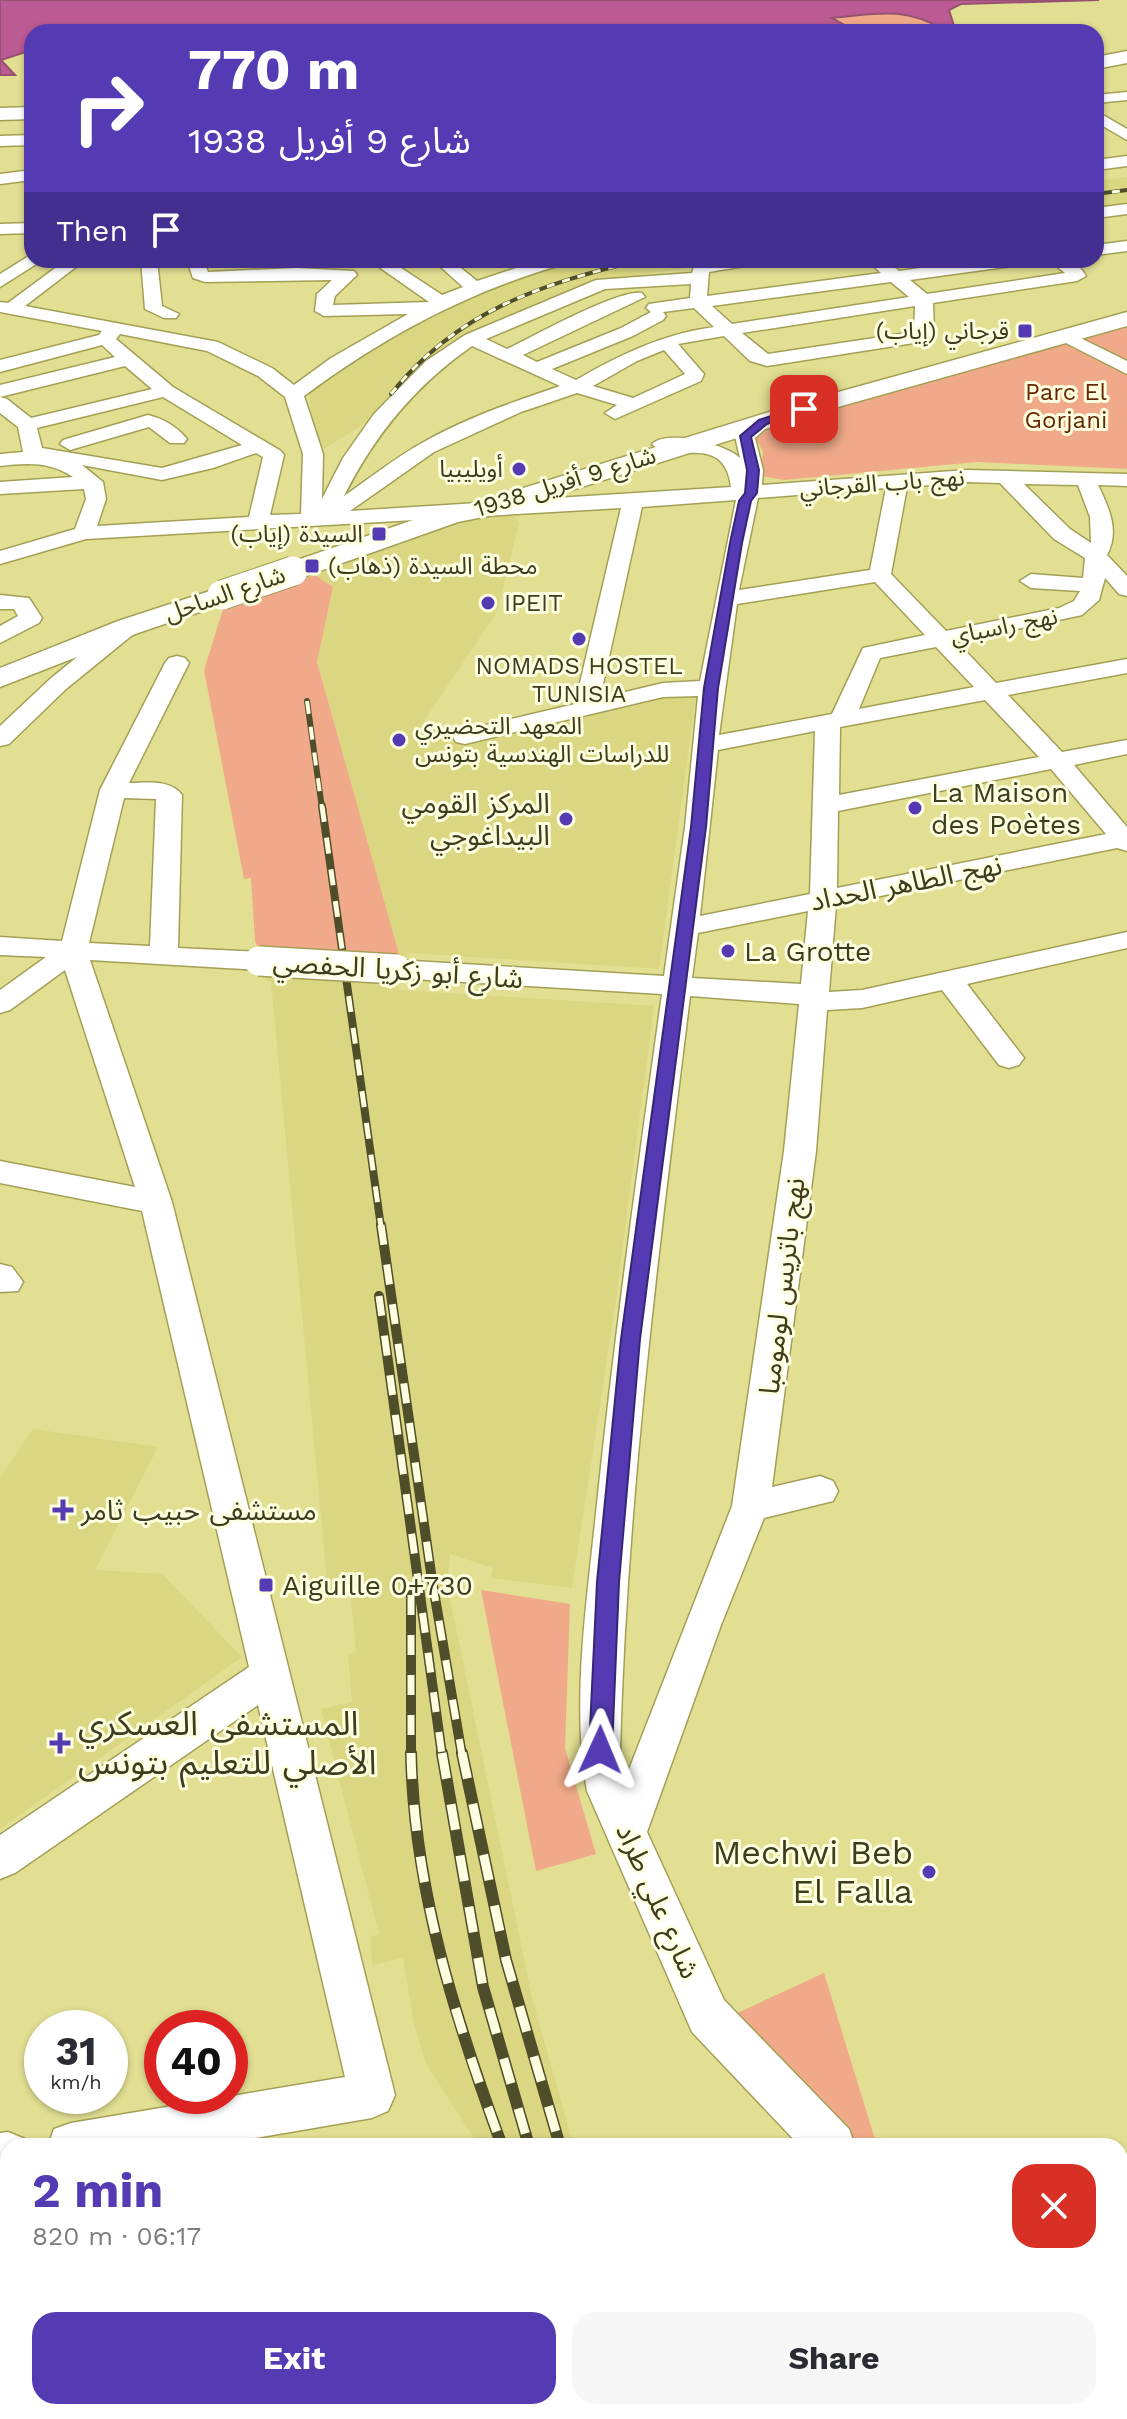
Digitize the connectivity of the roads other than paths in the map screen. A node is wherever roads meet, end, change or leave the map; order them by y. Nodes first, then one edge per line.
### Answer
1 (1127, 58) edge
2 (1104, 60) edge
3 (1127, 96) edge
4 (1104, 98) edge
5 (1104, 98) edge
6 (1127, 109) edge
7 (24, 115) edge
8 (0, 116) edge
9 (1104, 120) edge
10 (1127, 136) edge
11 (24, 140) edge
12 (0, 141) edge
13 (1104, 151) edge
14 (1122, 161) edge
15 (24, 176) edge
16 (0, 179) edge
17 (1127, 209) edge
18 (1104, 212) edge
19 (24, 226) edge
20 (0, 229) edge
21 (24, 229) edge
22 (1127, 246) edge
23 (0, 248) edge
24 (1104, 249) edge
25 (24, 265) edge
26 (65, 268) edge
27 (151, 268) edge
28 (197, 268) edge
29 (244, 268) edge
30 (293, 268) edge
31 (300, 268) edge
32 (387, 268) edge
33 (451, 268) edge
34 (503, 268) edge
35 (701, 268) edge
36 (885, 268) edge
37 (952, 268) edge
38 (1067, 268) edge
39 (894, 275) junction
40 (208, 277) junction
41 (698, 278) junction
42 (181, 280) dead end
43 (0, 282) edge
44 (607, 282) junction
45 (475, 288) junction
46 (280, 297) dead end
47 (636, 297) junction
48 (924, 300) junction
49 (698, 302) junction
50 (436, 305) junction
51 (4, 308) edge
52 (1127, 310) edge
53 (656, 312) junction
54 (170, 314) dead end
55 (1127, 319) edge
56 (728, 328) junction
57 (110, 334) junction
58 (1066, 336) junction
59 (471, 339) junction
60 (674, 339) junction
61 (507, 356) junction
62 (129, 359) junction
63 (0, 366) edge
64 (616, 366) junction
65 (1127, 368) edge
66 (536, 369) junction
67 (587, 390) junction
68 (0, 391) edge
69 (166, 391) junction
70 (294, 394) junction
71 (0, 403) edge
72 (634, 404) junction
73 (604, 418) dead end
74 (763, 422) junction
75 (27, 425) junction
76 (177, 439) junction
77 (70, 444) dead end
78 (260, 445) junction
79 (672, 445) junction
80 (39, 456) junction
81 (0, 460) edge
82 (104, 461) junction
83 (206, 464) junction
84 (1004, 475) junction
85 (1085, 478) junction
86 (898, 480) junction
87 (1127, 480) edge
88 (93, 482) junction
89 (0, 488) edge
90 (530, 496) junction
91 (746, 496) junction
92 (633, 501) junction
93 (465, 512) junction
94 (324, 516) junction
95 (258, 522) junction
96 (84, 533) junction
97 (58, 541) junction
98 (1100, 552) junction
99 (0, 558) edge
100 (1127, 571) edge
101 (0, 572) edge
102 (880, 575) junction
103 (1031, 581) dead end
104 (1093, 585) junction
105 (1127, 589) edge
106 (726, 599) junction
107 (0, 602) edge
108 (128, 627) junction
109 (0, 636) edge
110 (938, 639) junction
111 (72, 651) junction
112 (177, 663) dead end
113 (1127, 666) edge
114 (0, 678) edge
115 (58, 684) junction
116 (711, 688) junction
117 (990, 690) junction
118 (586, 707) junction
119 (835, 719) junction
120 (465, 737) dead end
121 (0, 739) edge
122 (704, 745) junction
123 (1127, 747) edge
124 (1058, 762) junction
125 (113, 790) junction
126 (828, 805) junction
127 (1126, 840) edge
128 (823, 900) junction
129 (686, 927) junction
130 (1127, 940) edge
131 (0, 946) edge
132 (73, 951) junction
133 (164, 956) junction
134 (949, 980) junction
135 (676, 986) junction
136 (812, 998) junction
137 (0, 1004) edge
138 (1009, 1058) dead end
139 (0, 1172) edge
140 (156, 1202) junction
141 (0, 1276) edge
142 (0, 1282) edge
143 (820, 1491) dead end
144 (750, 1506) junction
145 (269, 1675) junction
146 (627, 1830) junction
147 (0, 1859) edge
148 (118, 2138) edge
149 (824, 2138) edge

1 - 2 highway
3 - 4 street
5 - 6 street
7 - 8 highway
9 - 10 street
11 - 12 street
13 - 14 street
15 - 16 street
17 - 18 street
19 - 20 street
21 - 23 street
22 - 24 street
25 - 43 street
26 - 51 street
27 - 54 street
28 - 40 street
29 - 40 street
30 - 46 street
31 - 50 street
32 - 50 street
33 - 45 street
34 - 45 street
35 - 41 street
36 - 39 street
37 - 39 street
38 - 48 street
39 - 48 street
39 - 49 street
40 - 42 street
41 - 44 street
41 - 49 street
44 - 47 street
44 - 59 street
45 - 50 street
47 - 53 street
47 - 61 street
48 - 56 street
48 - 56 street
49 - 53 street
49 - 56 street
50 - 70 street
51 - 57 street
52 - 79 main road, شارع 9 أفريل 1938
53 - 60 street
53 - 66 street
55 - 58 main road, شارع 9 أفريل 1938
56 - 60 street
57 - 62 street
57 - 63 street
57 - 70 street
58 - 65 street
58 - 74 main road, شارع 9 أفريل 1938
59 - 61 street
59 - 94 street
60 - 64 street
60 - 72 street
61 - 66 street
62 - 68 street
62 - 69 street
64 - 67 street
64 - 67 street
66 - 67 street
67 - 72 street
67 - 94 street
69 - 75 street
69 - 78 street
70 - 94 street
71 - 75 street
72 - 73 street
74 - 79 main road, شارع 9 أفريل 1938
74 - 91 street, شارع علي طراد
75 - 80 street
76 - 77 street
76 - 82 street
76 - 83 street
78 - 83 street
78 - 95 street
79 - 90 main road, شارع 9 أفريل 1938
79 - 91 street, شارع علي طراد
80 - 81 street
80 - 82 street
80 - 88 street
82 - 83 street
84 - 85 street, نهج باب القرجاني
84 - 86 street, نهج باب القرجاني
84 - 98 street
85 - 87 street, نهج باب القرجاني
85 - 98 street, نهج راسباي
86 - 91 street, نهج باب القرجاني
86 - 102 street
88 - 89 street
88 - 96 street
90 - 92 street, نهج باب القرجاني
90 - 93 main road, شارع 9 أفريل 1938
91 - 92 street, نهج باب القرجاني
91 - 106 street, شارع علي طراد
92 - 118 street
93 - 94 street
93 - 108 main road, شارع الساحل, bridge
94 - 95 street
95 - 96 street
96 - 97 street
97 - 99 street
97 - 101 street
98 - 100 street
98 - 104 street, نهج راسباي
98 - 105 street
102 - 106 street
102 - 110 street
103 - 104 street
104 - 110 street, نهج راسباي
106 - 116 street, شارع علي طراد
107 - 109 street
108 - 111 main road, شارع الساحل
108 - 115 street
110 - 117 street
110 - 119 street, نهج باتريس لومومبا
111 - 114 main road, شارع الساحل
111 - 115 street
112 - 125 street
113 - 117 street
115 - 121 street
116 - 118 street
116 - 122 street, شارع علي طراد
117 - 119 street
117 - 124 street
118 - 120 street
119 - 122 street
119 - 126 street, نهج باتريس لومومبا
122 - 129 street, شارع علي طراد
123 - 124 street
124 - 126 street
124 - 127 street
125 - 132 street
125 - 133 street
126 - 128 street, نهج باتريس لومومبا
127 - 128 street, نهج الطاهر الحداد
128 - 129 street, نهج الطاهر الحداد
128 - 136 street, نهج باتريس لومومبا
129 - 135 street, شارع علي طراد
130 - 134 street, شارع أبو زكريا الحفصي
131 - 132 street, شارع أبو زكريا الحفصي
132 - 133 street, شارع أبو زكريا الحفصي
132 - 137 street
132 - 140 street
133 - 135 street, شارع أبو زكريا الحفصي, bridge
134 - 136 street, شارع أبو زكريا الحفصي
134 - 138 street
135 - 136 street, شارع أبو زكريا الحفصي
135 - 146 street, شارع علي طراد
136 - 144 street, نهج باتريس لومومبا
139 - 140 street
140 - 145 street
141 - 142 street
143 - 144 street
144 - 146 street, نهج باتريس لومومبا
145 - 147 street
145 - 148 street
146 - 149 street, شارع علي طراد

